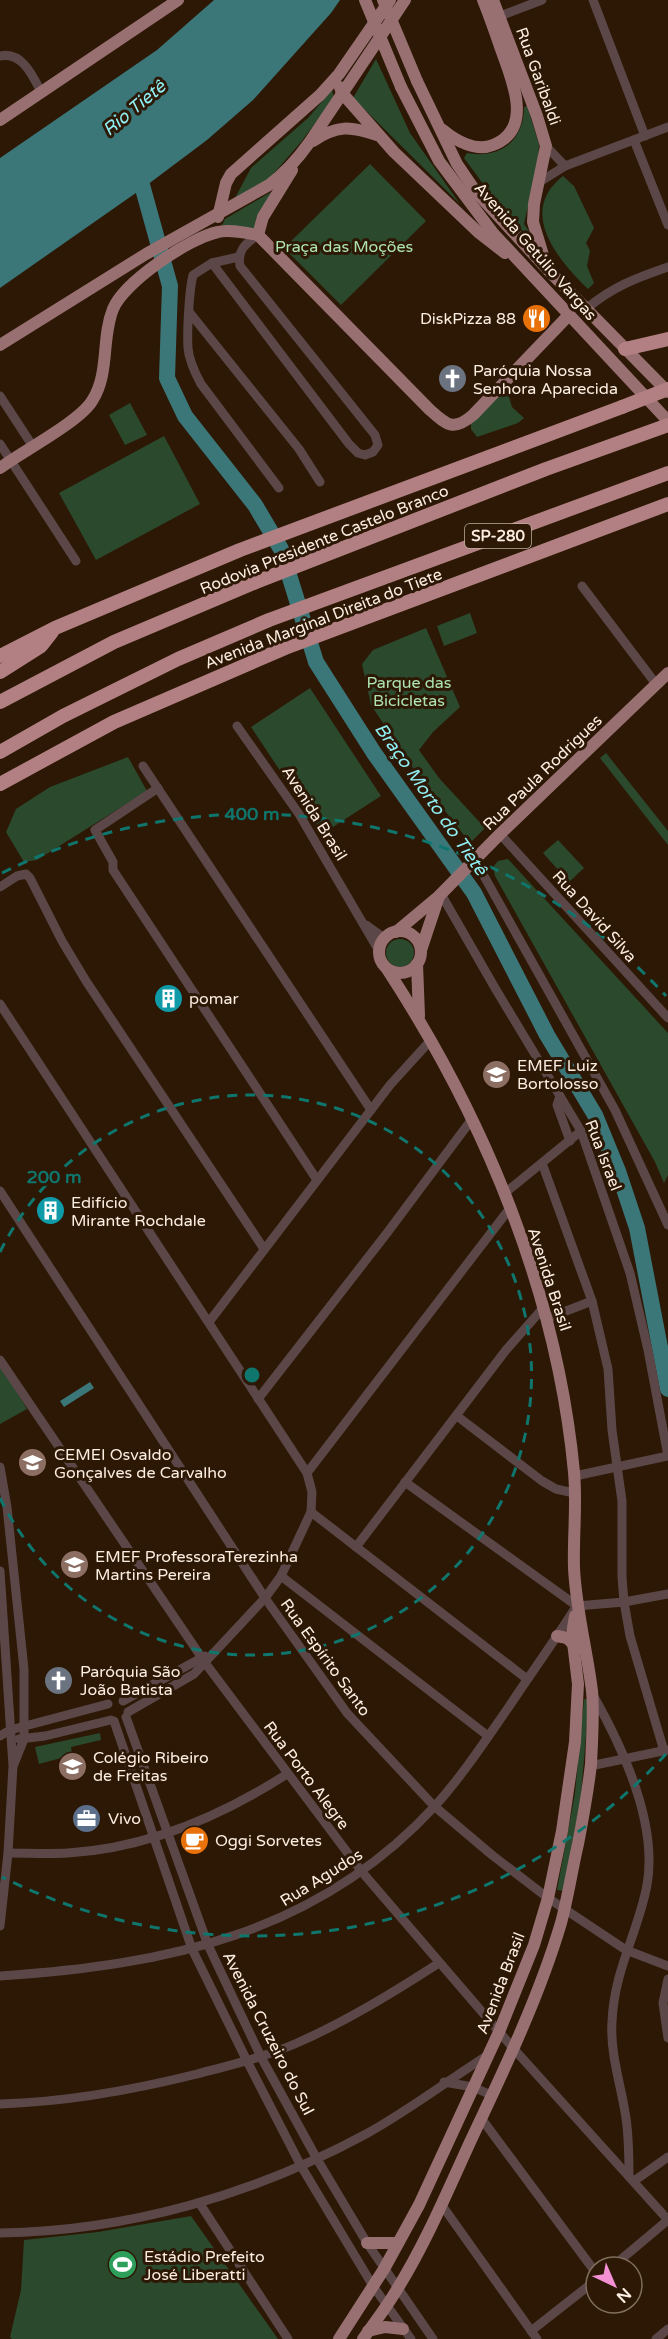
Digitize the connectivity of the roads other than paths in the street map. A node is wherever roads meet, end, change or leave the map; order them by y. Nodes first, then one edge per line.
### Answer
1 (178, 0) edge
2 (365, 0) edge
3 (383, 0) edge
4 (542, 0) edge
5 (593, 0) edge
6 (402, 1) edge
7 (485, 2) edge
8 (500, 16) junction
9 (0, 56) edge
10 (339, 74) junction
11 (41, 92) junction
12 (342, 93) junction
13 (0, 120) edge
14 (438, 125) junction
15 (668, 127) edge
16 (377, 135) junction
17 (645, 136) junction
18 (634, 140) junction
19 (309, 143) junction
20 (546, 146) junction
21 (296, 162) junction
22 (565, 166) junction
23 (538, 183) junction
24 (219, 213) junction
25 (668, 225) edge
26 (210, 235) junction
27 (258, 235) junction
28 (238, 257) junction
29 (212, 263) junction
30 (521, 263) junction
31 (668, 267) edge
32 (548, 270) junction
33 (586, 309) junction
34 (190, 313) junction
35 (568, 316) junction
36 (668, 339) edge
37 (0, 345) edge
38 (625, 349) junction
39 (668, 391) edge
40 (0, 396) edge
41 (668, 423) edge
42 (0, 444) edge
43 (32, 446) junction
44 (5, 464) edge
45 (668, 473) edge
46 (320, 482) dead end
47 (279, 488) dead end
48 (668, 504) edge
49 (76, 561) dead end
50 (582, 586) dead end
51 (55, 628) junction
52 (0, 656) edge
53 (0, 672) edge
54 (668, 673) edge
55 (656, 684) junction
56 (0, 702) edge
57 (237, 726) dead end
58 (0, 752) edge
59 (143, 766) dead end
60 (0, 784) edge
61 (158, 788) junction
62 (500, 834) junction
63 (471, 863) junction
64 (0, 887) edge
65 (443, 892) junction
66 (362, 922) junction
67 (396, 932) junction
68 (384, 938) junction
69 (421, 950) junction
70 (379, 951) junction
71 (417, 963) junction
72 (387, 969) junction
73 (0, 1004) edge
74 (419, 1017) junction
75 (668, 1018) edge
76 (430, 1041) junction
77 (560, 1096) junction
78 (371, 1110) junction
79 (472, 1119) junction
80 (581, 1131) junction
81 (570, 1141) junction
82 (542, 1163) junction
83 (317, 1180) junction
84 (0, 1191) edge
85 (505, 1193) junction
86 (510, 1208) junction
87 (668, 1225) edge
88 (264, 1249) junction
89 (592, 1301) junction
90 (546, 1312) junction
91 (209, 1322) junction
92 (0, 1360) edge
93 (258, 1398) junction
94 (457, 1416) junction
95 (668, 1456) edge
96 (618, 1466) junction
97 (0, 1467) edge
98 (307, 1473) junction
99 (575, 1476) junction
100 (405, 1482) junction
101 (574, 1493) junction
102 (311, 1512) junction
103 (356, 1547) junction
104 (0, 1571) edge
105 (281, 1576) junction
106 (668, 1594) edge
107 (265, 1598) junction
108 (624, 1602) junction
109 (577, 1606) junction
110 (557, 1636) junction
111 (573, 1644) junction
112 (204, 1661) junction
113 (527, 1679) junction
114 (592, 1693) junction
115 (123, 1701) junction
116 (108, 1704) junction
117 (127, 1715) junction
118 (112, 1720) junction
119 (24, 1726) junction
120 (11, 1735) junction
121 (488, 1736) junction
122 (0, 1737) edge
123 (24, 1739) junction
124 (666, 1750) edge
125 (624, 1760) junction
126 (13, 1766) junction
127 (590, 1766) junction
128 (287, 1774) junction
129 (434, 1806) junction
130 (167, 1834) junction
131 (153, 1838) junction
132 (8, 1853) junction
133 (362, 1872) junction
134 (548, 1898) junction
135 (565, 1908) junction
136 (0, 1926) edge
137 (208, 1945) junction
138 (192, 1949) junction
139 (626, 1950) junction
140 (440, 1963) junction
141 (667, 1966) edge
142 (0, 1976) edge
143 (668, 1979) edge
144 (499, 2032) junction
145 (668, 2038) edge
146 (513, 2048) junction
147 (489, 2054) junction
148 (261, 2057) junction
149 (247, 2061) junction
150 (444, 2082) junction
151 (473, 2087) junction
152 (491, 2096) junction
153 (0, 2104) edge
154 (481, 2118) junction
155 (668, 2157) edge
156 (317, 2159) junction
157 (301, 2166) junction
158 (632, 2178) junction
159 (200, 2204) junction
160 (441, 2204) junction
161 (668, 2220) edge
162 (0, 2233) edge
163 (368, 2243) junction
164 (398, 2243) junction
165 (626, 2255) edge
166 (584, 2257) edge
167 (384, 2269) junction
168 (373, 2286) junction
169 (398, 2289) junction
170 (584, 2291) edge
171 (387, 2306) junction
172 (668, 2329) edge
173 (407, 2334) edge
174 (365, 2335) edge
175 (534, 2335) edge
176 (288, 2339) edge
177 (339, 2339) edge
178 (433, 2339) edge
179 (656, 2339) edge

1 - 11 main road
2 - 30 main road, Avenida Getúlio Vargas, bridge
3 - 14 main road, Avenida Getúlio Vargas, bridge
4 - 8 street
5 - 17 street
6 - 10 main road
6 - 12 main road
7 - 8 main road, Rua Garibaldi
7 - 14 main road, Rua Garibaldi
8 - 20 main road, Rua Garibaldi
9 - 11 street
10 - 12 main road
10 - 24 main road
11 - 13 main road
12 - 16 main road
12 - 19 main road
14 - 32 main road, Avenida Getúlio Vargas
15 - 17 street
16 - 19 main road
16 - 30 main road
17 - 18 street
18 - 22 street
18 - 25 street
19 - 21 main road
20 - 22 street
20 - 23 main road, Rua Garibaldi
21 - 24 main road
21 - 27 main road
22 - 23 street
23 - 32 main road, Rua Garibaldi
24 - 26 main road
24 - 37 main road
26 - 27 main road
26 - 43 main road
27 - 28 street
27 - 35 main road
28 - 29 street
28 - 29 street
29 - 34 street
30 - 35 main road, Avenida Getúlio Vargas
31 - 33 street
32 - 33 main road, Avenida Getúlio Vargas
33 - 38 main road, Avenida Getúlio Vargas
34 - 46 street
34 - 47 street
35 - 41 main road, Avenida Getúlio Vargas
36 - 38 highway
38 - 39 main road, Avenida Getúlio Vargas
39 - 51 highway, bridge
40 - 43 street
41 - 56 highway, Rodovia Presidente Castelo Branco / SP-280
42 - 44 street
43 - 44 main road
44 - 49 street
45 - 58 highway, SP-280
48 - 60 highway, Avenida Marginal Direita do Tiete
50 - 55 street
51 - 52 highway
51 - 53 highway
54 - 55 main road, Rua Paula Rodrigues
55 - 62 main road, Rua Paula Rodrigues
57 - 66 street, Avenida Brasil
59 - 61 street
61 - 78 street
61 - 83 street
62 - 63 main road, Rua Paula Rodrigues
62 - 75 street, Rua David Silva
63 - 65 main road, Rua Paula Rodrigues
63 - 87 street
64 - 88 street
65 - 67 main road, Rua Paula Rodrigues
65 - 69 main road, Rua Paula Rodrigues
65 - 77 street, Rua Israel
66 - 68 street, Avenida Brasil
66 - 70 street, Avenida Brasil
67 - 68 main road
67 - 69 main road
68 - 70 main road
69 - 71 main road
70 - 72 main road
71 - 72 main road
71 - 74 main road, Avenida Brasil
72 - 74 main road, Avenida Brasil
73 - 91 street
74 - 76 main road, Avenida Brasil
76 - 78 street
76 - 79 main road, Avenida Brasil
77 - 80 street, Rua Israel
77 - 81 street
78 - 83 street
79 - 85 main road, Avenida Brasil
79 - 93 street
80 - 81 street
80 - 95 street, Rua Israel
81 - 82 street
82 - 85 street
82 - 89 street
83 - 88 street
84 - 107 street, Rua Espírito Santo
85 - 86 main road, Avenida Brasil
86 - 90 main road, Avenida Brasil
86 - 98 street
88 - 91 street
89 - 90 street
89 - 96 street
90 - 94 street
90 - 99 main road, Avenida Brasil
91 - 93 street
92 - 112 street, Rua Porto Alegre
93 - 98 street
94 - 100 street
94 - 101 street
95 - 96 street
96 - 99 street
96 - 108 street
97 - 119 street
98 - 102 street
99 - 101 main road, Avenida Brasil
100 - 103 street
100 - 109 street
101 - 109 main road, Avenida Brasil
102 - 103 street
102 - 105 street
103 - 113 street
104 - 120 street
105 - 107 street
105 - 121 street
106 - 108 street
107 - 112 street
107 - 129 street, Rua Espírito Santo
108 - 109 street
108 - 124 street
109 - 110 street, Rua Agudos
109 - 111 main road, Avenida Brasil
109 - 114 main road, Avenida Brasil
110 - 111 main road
110 - 113 street, Rua Agudos
111 - 134 main road, Avenida Brasil
112 - 115 street
112 - 117 street
112 - 128 street, Rua Porto Alegre
113 - 121 street, Rua Agudos
114 - 125 street
114 - 127 main road, Avenida Brasil
115 - 116 street
115 - 117 street
116 - 118 street
116 - 119 street
117 - 118 street
117 - 130 street, Avenida Cruzeiro do Sul
118 - 123 street
118 - 131 street, Avenida Cruzeiro do Sul
119 - 120 street
119 - 123 street
120 - 122 street
120 - 123 street
120 - 126 street
121 - 129 street, Rua Agudos
123 - 126 street
124 - 125 street
125 - 127 street
125 - 139 street
126 - 132 street
127 - 135 main road, Avenida Brasil
128 - 130 street
128 - 133 street, Rua Porto Alegre
129 - 133 street, Rua Agudos
129 - 134 street, Rua Espírito Santo
130 - 131 street
130 - 137 street, Avenida Cruzeiro do Sul
131 - 132 street
131 - 138 street, Avenida Cruzeiro do Sul
132 - 136 street
133 - 137 street, Rua Agudos
133 - 140 street, Rua Porto Alegre
134 - 135 street, Rua Espírito Santo
134 - 144 main road, Avenida Brasil
135 - 139 street, Rua Espírito Santo
135 - 146 main road, Avenida Brasil
137 - 138 street, Rua Agudos
137 - 148 street, Avenida Cruzeiro do Sul
138 - 142 street, Rua Agudos
138 - 149 street, Avenida Cruzeiro do Sul
139 - 141 street, Rua Espírito Santo
139 - 158 street
140 - 144 street, Rua Porto Alegre
140 - 148 street
143 - 145 street
144 - 146 street, Rua Porto Alegre
144 - 147 main road, Avenida Brasil
146 - 152 main road, Avenida Brasil
146 - 158 street, Rua Porto Alegre
147 - 150 street
147 - 151 main road, Avenida Brasil
148 - 149 street
148 - 156 street, Avenida Cruzeiro do Sul
149 - 153 street
149 - 157 street, Avenida Cruzeiro do Sul
150 - 151 street
150 - 156 street
151 - 152 street
151 - 164 main road, Avenida Brasil
152 - 154 main road, Avenida Brasil
154 - 160 main road, Avenida Brasil
154 - 166 street
155 - 158 street
156 - 157 street
156 - 163 street, Avenida Cruzeiro do Sul
157 - 159 street
157 - 168 street, Avenida Cruzeiro do Sul
158 - 161 street, Rua Porto Alegre
159 - 162 street
159 - 176 street
160 - 169 main road, Avenida Brasil
160 - 175 street
161 - 165 street
163 - 164 main road
163 - 167 street, Avenida Cruzeiro do Sul
164 - 167 main road, Avenida Brasil
167 - 168 main road, Avenida Brasil
167 - 169 street, Avenida Cruzeiro do Sul
168 - 171 street, Avenida Cruzeiro do Sul
168 - 177 main road, Avenida Brasil
169 - 171 main road, Avenida Brasil
169 - 178 street, Avenida Cruzeiro do Sul
170 - 175 street
171 - 173 street, Avenida Cruzeiro do Sul
171 - 174 main road, Avenida Brasil
172 - 179 street
173 - 174 main road

